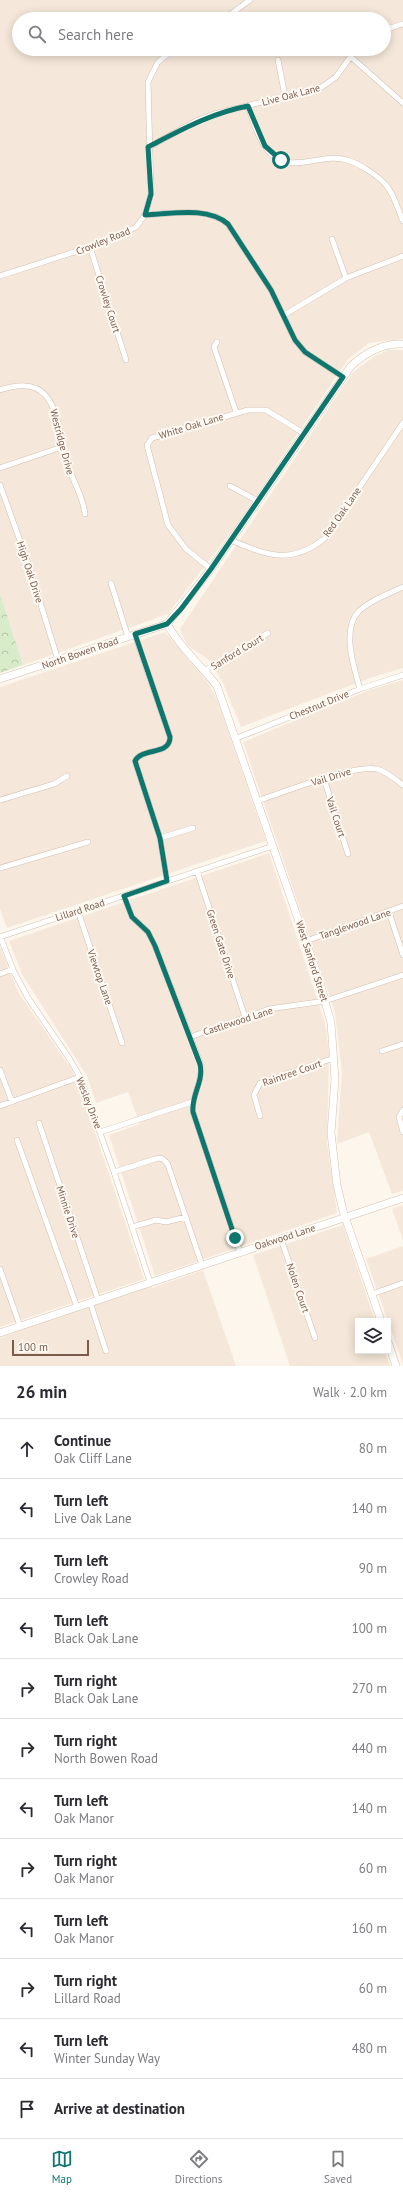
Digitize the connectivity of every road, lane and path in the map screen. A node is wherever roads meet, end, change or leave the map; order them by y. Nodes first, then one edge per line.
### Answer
1 (250, 0) edge
2 (234, 12) edge
3 (403, 24) edge
4 (391, 28) edge
5 (165, 56) edge
6 (350, 56) edge
7 (357, 56) edge
8 (278, 60) dead end
9 (285, 96) junction
10 (403, 103) edge
11 (248, 106) junction
12 (148, 147) junction
13 (145, 215) junction
14 (403, 221) edge
15 (332, 238) dead end
16 (90, 247) junction
17 (403, 256) edge
18 (0, 276) edge
19 (346, 278) junction
20 (284, 315) junction
21 (217, 342) dead end
22 (403, 344) edge
23 (126, 360) dead end
24 (343, 377) junction
25 (0, 390) edge
26 (236, 412) junction
27 (403, 423) edge
28 (305, 434) junction
29 (62, 447) junction
30 (0, 468) edge
31 (0, 486) edge
32 (230, 486) dead end
33 (258, 501) junction
34 (86, 514) dead end
35 (231, 540) junction
36 (211, 569) junction
37 (111, 583) dead end
38 (403, 588) edge
39 (167, 624) junction
40 (268, 633) dead end
41 (135, 634) junction
42 (128, 637) junction
43 (58, 660) junction
44 (206, 670) junction
45 (403, 675) edge
46 (0, 680) edge
47 (360, 689) junction
48 (237, 738) junction
49 (67, 776) dead end
50 (324, 779) junction
51 (403, 785) edge
52 (0, 800) edge
53 (257, 801) junction
54 (193, 828) dead end
55 (160, 838) junction
56 (88, 842) dead end
57 (273, 846) junction
58 (348, 854) dead end
59 (0, 868) edge
60 (197, 871) junction
61 (167, 881) junction
62 (124, 896) junction
63 (403, 906) edge
64 (78, 911) junction
65 (389, 912) junction
66 (0, 937) edge
67 (306, 941) junction
68 (403, 954) edge
69 (13, 969) junction
70 (0, 974) edge
71 (403, 975) edge
72 (325, 1001) junction
73 (245, 1017) junction
74 (190, 1037) junction
75 (122, 1042) dead end
76 (403, 1044) edge
77 (382, 1050) dead end
78 (334, 1058) junction
79 (0, 1070) edge
80 (80, 1077) junction
81 (12, 1102) junction
82 (192, 1102) junction
83 (0, 1106) edge
84 (403, 1110) edge
85 (260, 1116) dead end
86 (39, 1123) dead end
87 (100, 1132) junction
88 (403, 1132) edge
89 (17, 1140) dead end
90 (114, 1172) junction
91 (403, 1198) edge
92 (346, 1217) junction
93 (186, 1218) junction
94 (132, 1227) junction
95 (281, 1239) junction
96 (240, 1252) junction
97 (202, 1265) junction
98 (0, 1269) edge
99 (150, 1282) junction
100 (403, 1283) edge
101 (372, 1294) junction
102 (94, 1301) junction
103 (77, 1307) junction
104 (380, 1318) edge
105 (20, 1326) junction
106 (0, 1333) edge
107 (315, 1338) dead end
108 (106, 1351) dead end
109 (391, 1351) edge
110 (396, 1366) edge

1 - 2 street
3 - 4 street
5 - 12 street, Crowley Road
6 - 9 street, Live Oak Lane
7 - 10 street
8 - 9 street
9 - 11 street, Live Oak Lane
11 - 12 street, Live Oak Lane
11 - 14 street
12 - 13 street, Crowley Road
13 - 16 street, Crowley Road
13 - 20 street
15 - 19 street
16 - 18 street, Crowley Road
16 - 23 street, Crowley Court
17 - 19 street
19 - 20 street
20 - 24 street
21 - 26 street
22 - 24 street
24 - 28 street
25 - 29 street, Westridge Drive
26 - 28 street, White Oak Lane
26 - 36 street, White Oak Lane
27 - 35 street, Red Oak Lane
28 - 33 street
29 - 30 street
29 - 34 street, Westridge Drive
31 - 43 street, High Oak Drive
32 - 33 street
33 - 35 street
35 - 36 street
36 - 39 street
37 - 42 street
38 - 47 street
39 - 41 street, North Bowen Road
39 - 44 street, West Sanford Street
40 - 44 street, Sanford Court
41 - 42 street, North Bowen Road
41 - 55 street
42 - 43 street, North Bowen Road
43 - 46 street, North Bowen Road
44 - 48 street, West Sanford Street
45 - 47 street, Chestnut Drive
47 - 48 street, Chestnut Drive
48 - 53 street, West Sanford Street
49 - 52 street
50 - 51 street, Vail Drive
50 - 53 street, Vail Drive
50 - 58 street, Vail Court
53 - 57 street, West Sanford Street
54 - 55 street
55 - 61 street
56 - 59 street
57 - 60 street, Lillard Road
57 - 67 street, West Sanford Street
60 - 61 street, Lillard Road
60 - 73 street, Green Gate Drive
61 - 62 street, Lillard Road
62 - 64 street, Lillard Road
62 - 74 street
63 - 65 street, Tanglewood Lane
64 - 66 street, Lillard Road
64 - 75 street, Viewtop Lane
65 - 67 street, Tanglewood Lane
65 - 68 street
66 - 69 street, Wesley Drive
67 - 72 street, West Sanford Street
69 - 70 street
69 - 80 street, Wesley Drive
71 - 72 street, Castlewood Lane
72 - 73 street, Castlewood Lane
72 - 78 street, West Sanford Street
73 - 74 street, Castlewood Lane
74 - 82 street
76 - 77 street
78 - 85 street, Raintree Court
78 - 92 street, West Sanford Street
79 - 81 street
80 - 81 street
80 - 87 street, Wesley Drive
81 - 83 street
82 - 87 street
82 - 96 street
84 - 88 street
86 - 102 street, Minnie Drive
87 - 90 street, Wesley Drive
89 - 103 street
90 - 93 street
90 - 94 street, Wesley Drive
91 - 92 street, Oakwood Lane
92 - 95 street, Oakwood Lane
92 - 101 street, West Sanford Street
93 - 94 street
93 - 97 street
94 - 99 street, Wesley Drive
95 - 96 street, Oakwood Lane
95 - 107 street, Nolen Court
96 - 97 street, Oakwood Lane
97 - 99 street, Oakwood Lane
98 - 105 street
99 - 102 street, Oakwood Lane
100 - 101 street
101 - 104 street, West Sanford Street
102 - 103 street, Oakwood Lane
102 - 108 street, Minnie Drive
103 - 105 street, Oakwood Lane
105 - 106 street, Oakwood Lane
109 - 110 street

